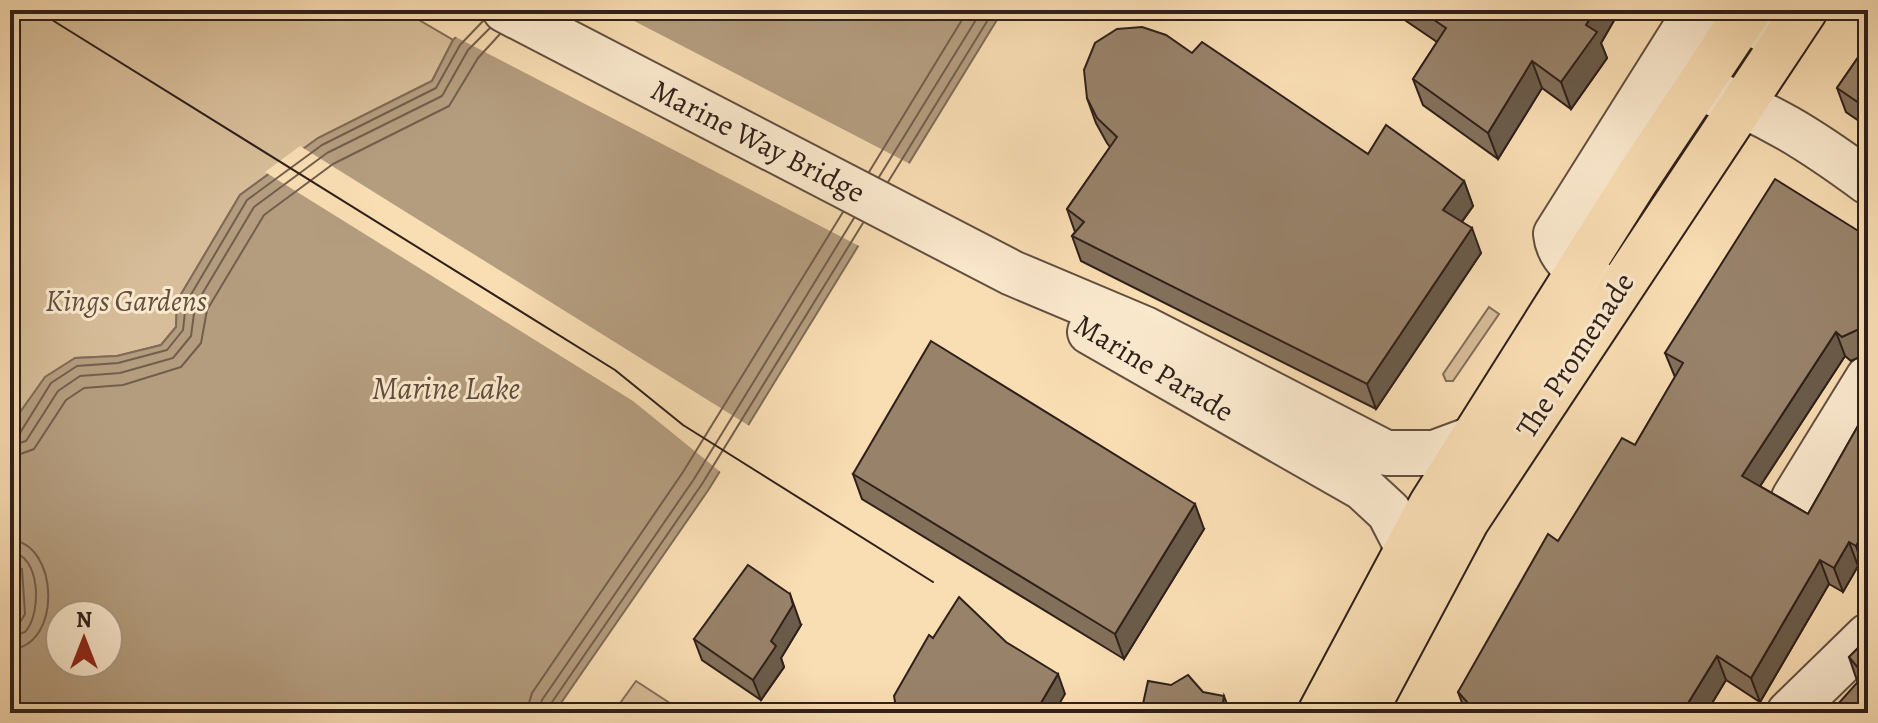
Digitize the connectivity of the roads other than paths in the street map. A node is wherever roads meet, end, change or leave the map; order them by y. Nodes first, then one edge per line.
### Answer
1 (505, 10) edge
2 (1746, 14) edge
3 (1795, 25) edge
4 (1698, 88) junction
5 (1744, 103) junction
6 (1620, 170) junction
7 (1868, 182) edge
8 (1012, 273) junction
9 (1597, 283) junction
10 (1145, 329) junction
11 (1868, 378) edge
12 (1477, 437) junction
13 (1794, 498) dead end
14 (1439, 533) junction
15 (1868, 636) edge
16 (1320, 713) edge
17 (1364, 713) edge
18 (1789, 713) edge

1 - 8 street, Marine Way Bridge
2 - 3 street
2 - 4 main road, The Promenade
2 - 6 street
3 - 5 main road, The Promenade
4 - 5 street
4 - 6 main road, The Promenade
5 - 7 street
5 - 9 main road, The Promenade
6 - 9 main road, The Promenade
8 - 10 street, Marine Parade
8 - 14 street, Marine Parade
9 - 12 main road, The Promenade
9 - 14 main road, The Promenade
10 - 12 street, Marine Parade
10 - 14 street, Marine Parade
11 - 13 street
12 - 14 main road, The Promenade
14 - 16 main road, The Promenade
14 - 17 main road, The Promenade
15 - 18 street

